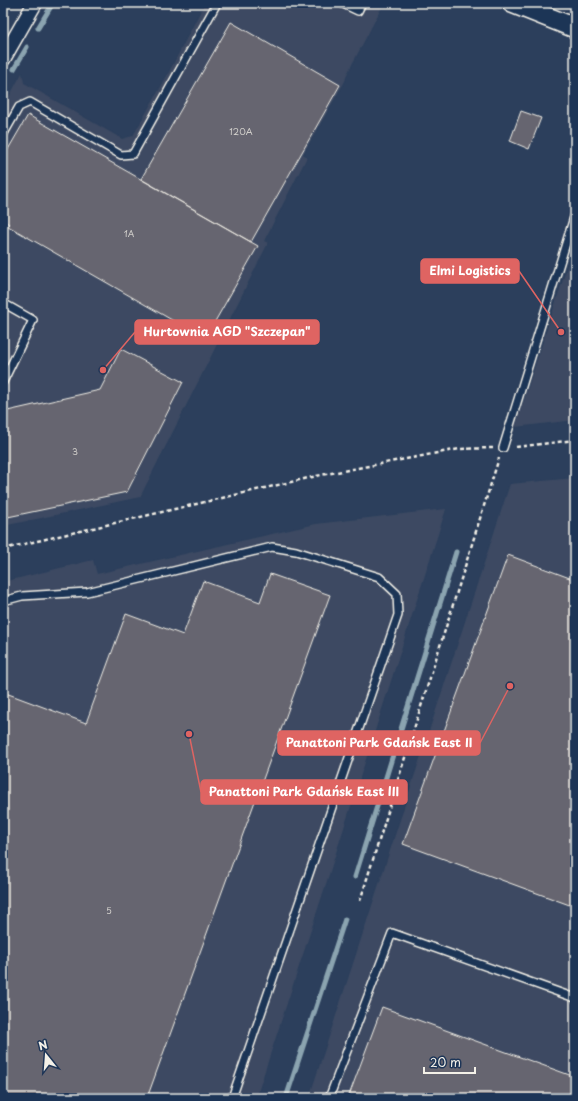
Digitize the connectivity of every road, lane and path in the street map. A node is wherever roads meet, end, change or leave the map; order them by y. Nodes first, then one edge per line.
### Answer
1 (36, 3) edge
2 (217, 3) edge
3 (341, 3) edge
4 (362, 3) edge
5 (512, 3) edge
6 (575, 28) edge
7 (3, 59) edge
8 (3, 134) edge
9 (575, 214) edge
10 (3, 303) edge
11 (3, 382) edge
12 (575, 440) edge
13 (503, 448) junction
14 (3, 549) edge
15 (3, 601) edge
16 (360, 901) dead end
17 (575, 998) edge
18 (232, 1098) edge
19 (329, 1098) edge

1 - 7 street
2 - 8 lane
3 - 4 lane
5 - 6 main road
9 - 13 lane
10 - 11 lane
12 - 13 path
13 - 14 path
13 - 16 path
15 - 18 lane
17 - 19 lane

